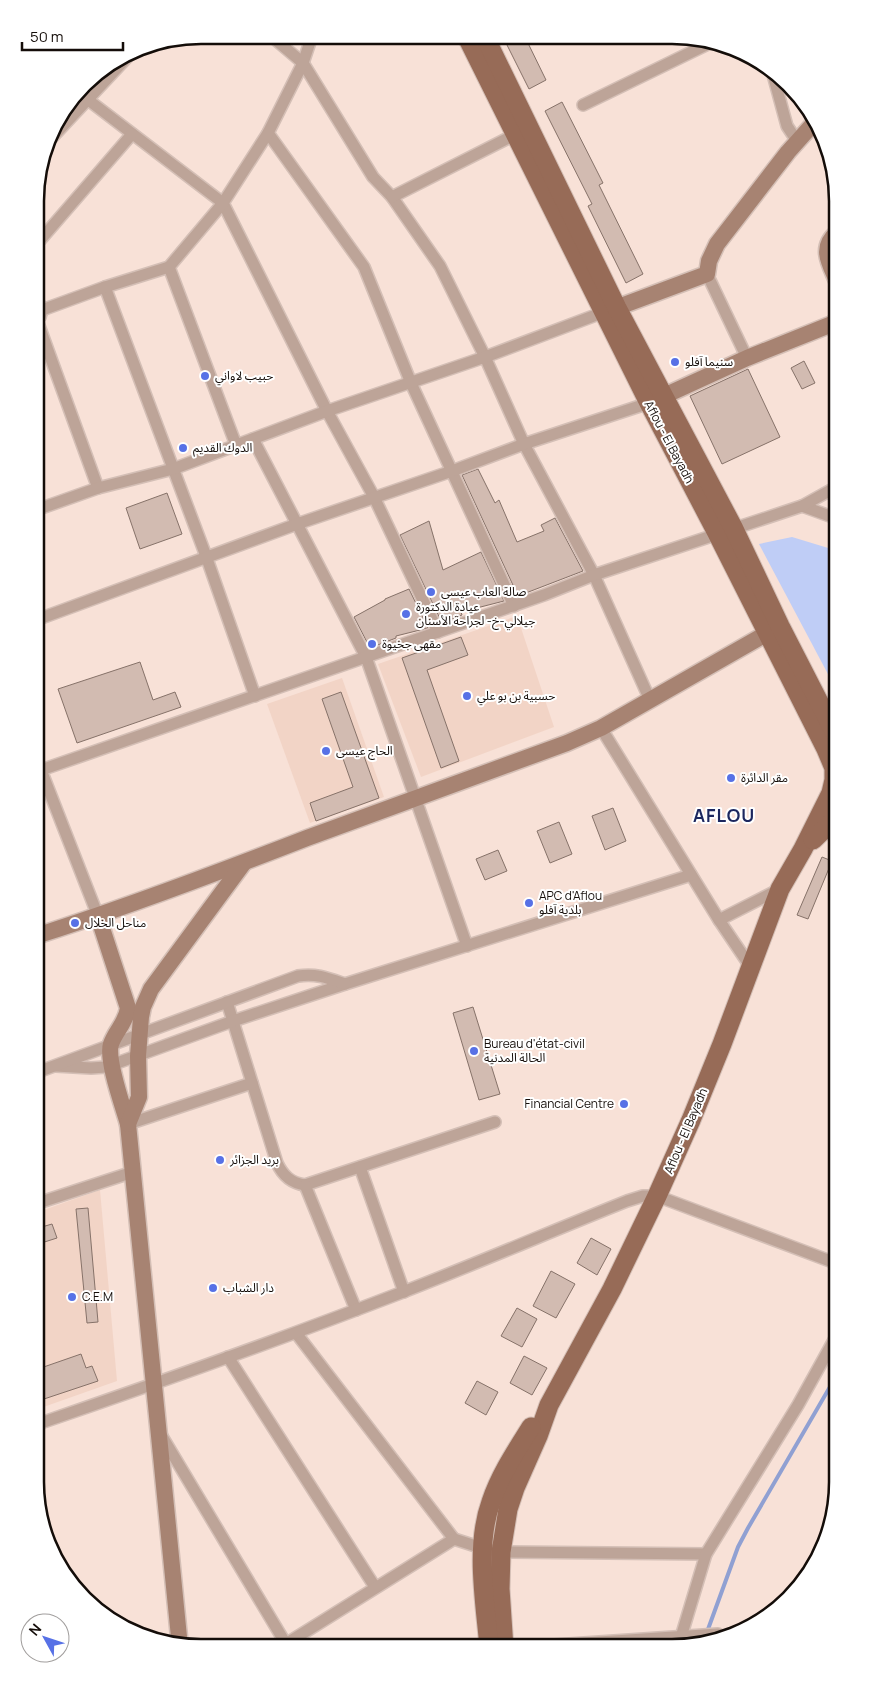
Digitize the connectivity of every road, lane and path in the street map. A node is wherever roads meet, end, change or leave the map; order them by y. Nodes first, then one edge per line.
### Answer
1 (281, 44) edge
2 (309, 44) edge
3 (471, 44) edge
4 (489, 44) edge
5 (702, 47) edge
6 (303, 63) junction
7 (775, 82) edge
8 (83, 96) edge
9 (583, 105) dead end
10 (810, 127) edge
11 (523, 131) junction
12 (268, 133) junction
13 (132, 134) junction
14 (797, 141) junction
15 (392, 197) junction
16 (223, 203) junction
17 (44, 236) edge
18 (829, 242) edge
19 (829, 262) edge
20 (169, 267) junction
21 (707, 274) junction
22 (104, 287) junction
23 (44, 309) edge
24 (610, 310) junction
25 (829, 325) edge
26 (44, 343) edge
27 (485, 357) junction
28 (747, 358) junction
29 (411, 383) junction
30 (655, 400) junction
31 (327, 411) junction
32 (253, 439) junction
33 (524, 444) junction
34 (236, 445) junction
35 (173, 469) junction
36 (452, 471) junction
37 (98, 488) junction
38 (829, 491) edge
39 (374, 497) junction
40 (802, 506) junction
41 (44, 507) edge
42 (829, 516) edge
43 (297, 524) junction
44 (726, 531) junction
45 (206, 556) junction
46 (594, 575) junction
47 (514, 606) junction
48 (44, 617) edge
49 (774, 630) junction
50 (438, 632) junction
51 (366, 657) junction
52 (255, 696) junction
53 (650, 700) junction
54 (829, 724) edge
55 (601, 728) junction
56 (829, 756) edge
57 (44, 769) edge
58 (44, 786) edge
59 (829, 797) edge
60 (415, 800) junction
61 (829, 824) edge
62 (803, 849) junction
63 (243, 864) junction
64 (691, 875) junction
65 (197, 879) junction
66 (780, 889) junction
67 (214, 904) junction
68 (98, 916) junction
69 (719, 920) junction
70 (44, 933) edge
71 (466, 946) junction
72 (750, 966) junction
73 (345, 984) junction
74 (227, 1002) junction
75 (233, 1021) junction
76 (140, 1034) junction
77 (111, 1045) junction
78 (138, 1056) junction
79 (112, 1065) junction
80 (56, 1066) junction
81 (44, 1070) edge
82 (252, 1083) junction
83 (495, 1122) dead end
84 (128, 1124) junction
85 (360, 1167) junction
86 (133, 1172) junction
87 (305, 1185) junction
88 (657, 1196) junction
89 (44, 1201) edge
90 (829, 1261) edge
91 (404, 1292) junction
92 (356, 1310) junction
93 (296, 1333) junction
94 (829, 1348) edge
95 (228, 1357) junction
96 (153, 1385) junction
97 (549, 1405) junction
98 (44, 1422) edge
99 (157, 1427) junction
100 (454, 1539) junction
101 (482, 1548) junction
102 (501, 1552) junction
103 (706, 1554) junction
104 (375, 1587) junction
105 (179, 1638) edge
106 (280, 1639) edge
107 (293, 1639) edge
108 (488, 1639) edge
109 (503, 1639) edge
110 (683, 1639) edge

1 - 6 street
2 - 6 street
3 - 11 main road, Aflou - El Bayadh
4 - 11 main road, Aflou - El Bayadh
5 - 9 street
6 - 12 street
6 - 15 street
7 - 14 street
8 - 13 street
10 - 14 street
11 - 15 street
11 - 24 main road, Aflou - El Bayadh
12 - 16 street
12 - 29 street
13 - 16 street
13 - 17 street
14 - 21 street
15 - 27 street
16 - 20 street
16 - 31 street
18 - 19 street
20 - 22 street
20 - 34 street
21 - 24 street
21 - 28 street
22 - 23 street
22 - 35 street
24 - 27 street
24 - 30 main road, Aflou - El Bayadh
25 - 28 street
26 - 37 street
27 - 29 street
27 - 33 street
28 - 30 street
29 - 31 street
29 - 36 street
30 - 33 street
30 - 44 main road, Aflou - El Bayadh
31 - 32 street
31 - 39 street
32 - 34 street
32 - 43 street
33 - 36 street
33 - 46 street
34 - 35 street
35 - 37 street
35 - 45 street
36 - 39 street
36 - 47 street
37 - 41 street
38 - 40 street
39 - 43 street
39 - 50 street
40 - 42 street
40 - 44 street
43 - 45 street
43 - 51 street
44 - 46 street
44 - 49 main road, Aflou - El Bayadh
45 - 48 street
45 - 52 street
46 - 47 street
46 - 53 street
47 - 50 street
49 - 53 street
49 - 54 main road, Aflou - El Bayadh
49 - 56 main road, Aflou - El Bayadh
50 - 51 street
51 - 52 street
51 - 60 street
52 - 57 street
53 - 55 street
55 - 60 street
55 - 64 street
58 - 68 street
59 - 62 main road, Aflou - El Bayadh
60 - 63 street
60 - 71 street
61 - 62 main road, Aflou - El Bayadh
62 - 66 main road, Aflou - El Bayadh
63 - 65 street
63 - 67 street
64 - 69 street
64 - 71 street
65 - 67 street
65 - 68 street
66 - 69 street
66 - 72 main road, Aflou - El Bayadh
67 - 76 street
68 - 70 street
68 - 77 street
69 - 72 street
71 - 73 street
72 - 88 main road, Aflou - El Bayadh
73 - 74 street
73 - 75 street
74 - 75 street
74 - 76 street
75 - 78 street
75 - 82 street
76 - 77 street
76 - 78 street
77 - 79 street
77 - 80 street
78 - 79 street
78 - 84 street
79 - 80 street
79 - 84 street
80 - 81 street
82 - 84 street
82 - 87 street
83 - 85 street
84 - 86 street
85 - 87 street
85 - 91 street
86 - 89 street
86 - 96 street
87 - 92 street
88 - 90 street
88 - 91 street
88 - 97 main road, Aflou - El Bayadh
91 - 92 street
92 - 93 street
93 - 95 street
93 - 100 street
94 - 103 street
95 - 96 street
95 - 104 street
96 - 98 street
96 - 99 street
97 - 101 main road, Aflou - El Bayadh
97 - 102 main road, Aflou - El Bayadh
99 - 105 street
99 - 106 street
100 - 101 street
100 - 104 street
101 - 102 street
101 - 108 main road, Aflou - El Bayadh
102 - 103 street
102 - 109 main road, Aflou - El Bayadh
103 - 110 street
104 - 107 street

